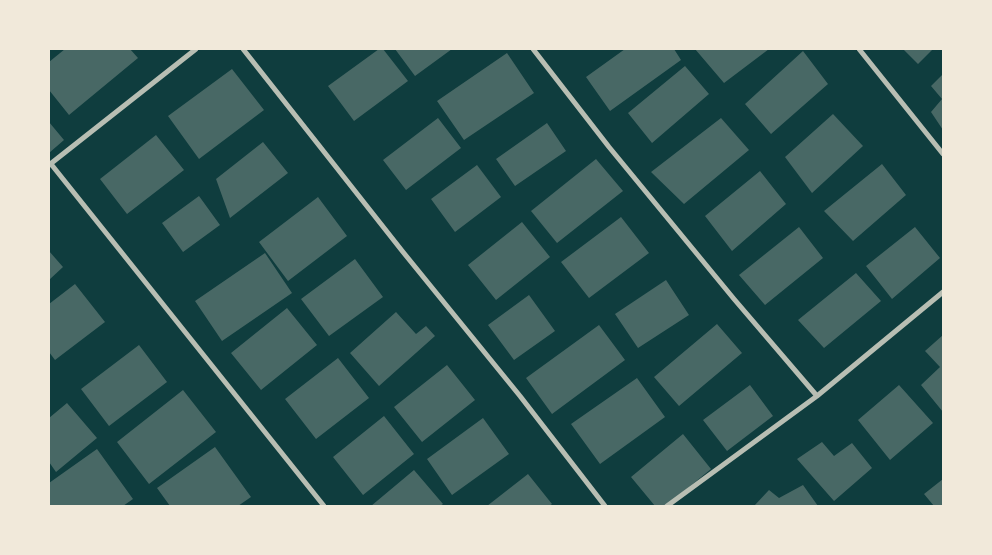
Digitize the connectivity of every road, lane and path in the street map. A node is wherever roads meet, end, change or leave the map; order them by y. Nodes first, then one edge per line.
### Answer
1 (196, 49) edge
2 (243, 49) edge
3 (533, 49) edge
4 (859, 49) edge
5 (943, 154) edge
6 (50, 165) edge
7 (943, 292) edge
8 (817, 396) junction
9 (324, 506) edge
10 (605, 506) edge
11 (666, 506) edge

1 - 6 street
2 - 10 street
3 - 8 street
4 - 5 street
6 - 9 street
7 - 8 street
8 - 11 street

